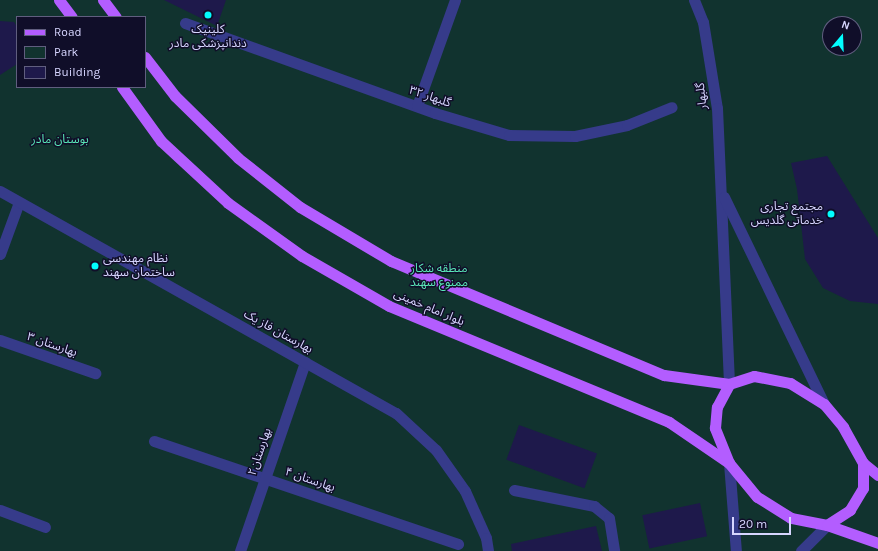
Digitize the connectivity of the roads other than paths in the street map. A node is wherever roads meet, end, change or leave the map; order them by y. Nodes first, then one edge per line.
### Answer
1 (59, 0) edge
2 (103, 0) edge
3 (455, 0) edge
4 (694, 0) edge
5 (71, 16) edge
6 (115, 16) edge
7 (186, 23) dead end
8 (146, 58) edge
9 (123, 88) edge
10 (417, 106) junction
11 (672, 107) dead end
12 (0, 191) edge
13 (722, 193) junction
14 (19, 202) junction
15 (0, 254) edge
16 (0, 340) edge
17 (305, 362) junction
18 (95, 373) dead end
19 (729, 384) junction
20 (824, 404) junction
21 (154, 441) dead end
22 (863, 462) junction
23 (729, 463) junction
24 (878, 475) edge
25 (265, 479) junction
26 (514, 490) dead end
27 (0, 510) edge
28 (828, 525) junction
29 (45, 527) dead end
30 (878, 543) edge
31 (458, 544) dead end
32 (240, 551) edge
33 (488, 551) edge
34 (614, 551) edge
35 (736, 551) edge
36 (801, 551) edge

1 - 5 main road
2 - 6 main road
3 - 10 street
4 - 13 street, گلبهار
7 - 10 street, گلبهار ۳۲
8 - 19 main road
9 - 23 main road, بلوار امام خمینی
10 - 11 street, گلبهار ۳۲
12 - 14 street, بهارستان فاز یک
13 - 19 street, گلبهار
13 - 20 street
14 - 15 street
14 - 17 street, بهارستان فاز یک
16 - 18 street, بهارستان ۳
17 - 25 street, بهارستان۲
17 - 33 street, بهارستان فاز یک
19 - 20 main road
19 - 23 main road
20 - 22 main road
21 - 25 street, بهارستان ۴
22 - 24 main road
22 - 28 main road
23 - 28 main road
23 - 35 street
25 - 31 street, بهارستان ۴
25 - 32 street, بهارستان۲
26 - 34 street
27 - 29 street
28 - 30 main road
28 - 36 street

